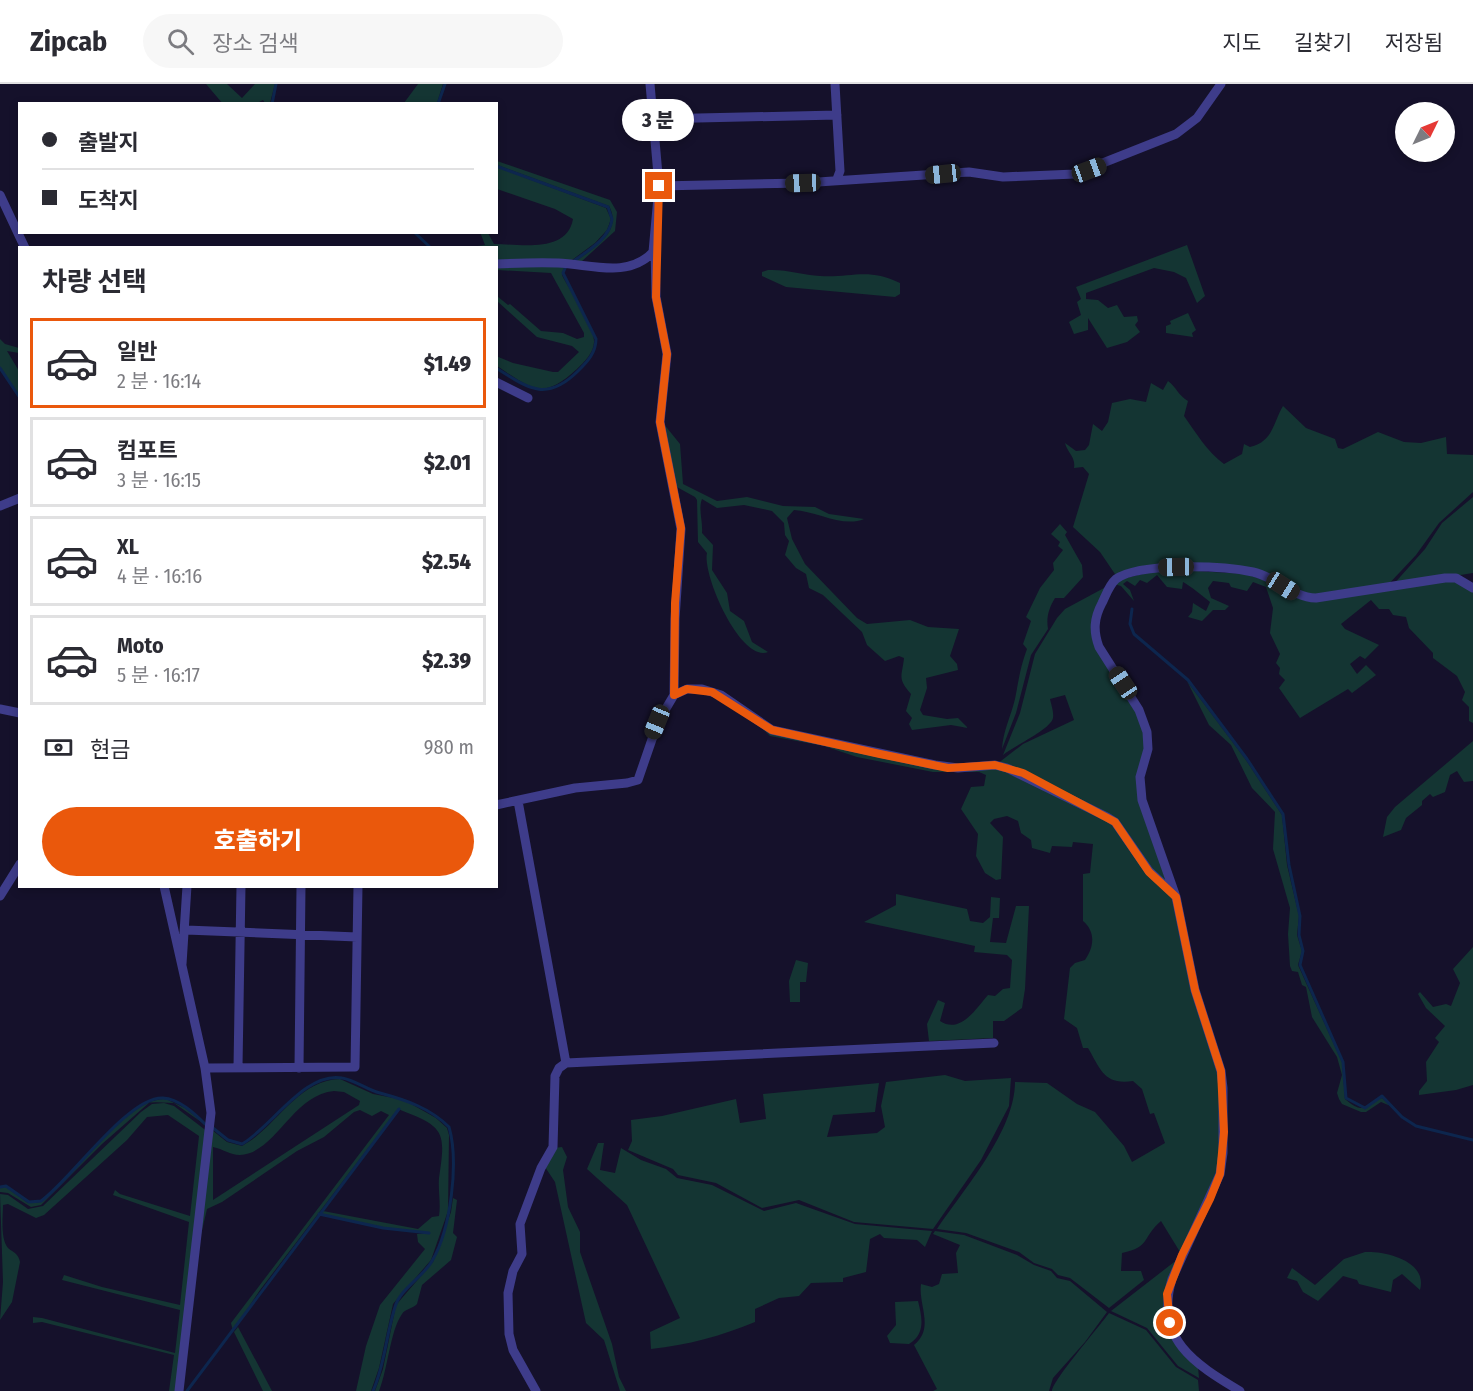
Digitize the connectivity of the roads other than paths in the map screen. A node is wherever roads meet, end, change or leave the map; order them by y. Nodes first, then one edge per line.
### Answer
1 (650, 84) edge
2 (835, 84) edge
3 (1221, 84) edge
4 (837, 115) junction
5 (654, 119) junction
6 (837, 179) junction
7 (659, 186) junction
8 (0, 195) edge
9 (18, 233) edge
10 (656, 246) junction
11 (498, 264) edge
12 (498, 383) edge
13 (528, 398) dead end
14 (18, 499) edge
15 (0, 506) edge
16 (1473, 574) edge
17 (1456, 578) junction
18 (1473, 588) edge
19 (674, 695) junction
20 (0, 709) edge
21 (18, 713) edge
22 (518, 801) junction
23 (498, 805) edge
24 (18, 867) edge
25 (164, 888) edge
26 (187, 888) edge
27 (241, 888) edge
28 (301, 888) edge
29 (358, 888) edge
30 (0, 896) edge
31 (1176, 897) junction
32 (186, 930) junction
33 (240, 932) junction
34 (300, 935) junction
35 (357, 937) junction
36 (180, 967) junction
37 (994, 1042) dead end
38 (566, 1063) junction
39 (238, 1067) junction
40 (205, 1068) junction
41 (298, 1068) junction
42 (179, 1391) edge
43 (536, 1391) edge
44 (1240, 1391) edge

1 - 5 street
2 - 4 street
3 - 6 street
4 - 5 street
4 - 6 street
5 - 7 street
6 - 7 street
7 - 10 street
8 - 9 street
10 - 11 street
10 - 19 street
12 - 13 street
14 - 15 street
16 - 17 street
17 - 18 street
17 - 31 street
19 - 22 street
19 - 31 street
20 - 21 street
22 - 23 street
22 - 38 street
24 - 30 street
25 - 36 street
26 - 32 street
27 - 33 street
28 - 34 street
29 - 35 street
31 - 44 street
32 - 33 street
32 - 36 street
33 - 34 street
33 - 39 street
34 - 35 street
34 - 41 street
35 - 41 street
36 - 40 street
37 - 38 street
38 - 43 street
39 - 40 street
39 - 41 street
40 - 42 street

